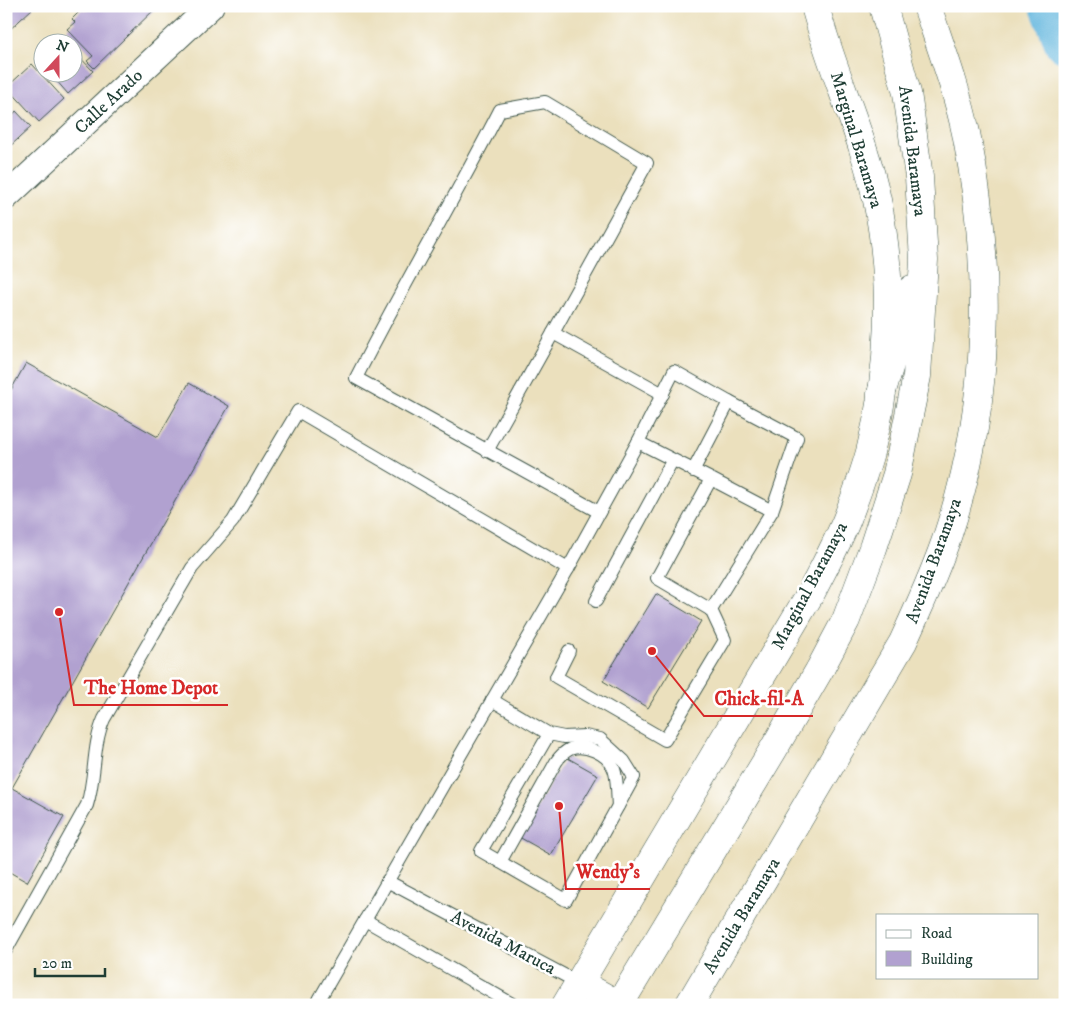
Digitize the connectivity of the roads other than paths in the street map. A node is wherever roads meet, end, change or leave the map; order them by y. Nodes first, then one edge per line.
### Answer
1 (211, 6) edge
2 (814, 6) edge
3 (884, 6) edge
4 (927, 6) edge
5 (6, 197) edge
6 (924, 260) junction
7 (553, 333) junction
8 (662, 394) junction
9 (881, 394) junction
10 (729, 402) junction
11 (638, 442) junction
12 (487, 451) junction
13 (672, 461) junction
14 (693, 471) junction
15 (711, 479) junction
16 (772, 511) junction
17 (599, 512) junction
18 (568, 569) junction
19 (596, 601) dead end
20 (711, 610) junction
21 (569, 651) dead end
22 (492, 700) junction
23 (549, 734) junction
24 (618, 806) junction
25 (500, 862) junction
26 (387, 881) junction
27 (365, 920) junction
28 (6, 950) edge
29 (572, 994) edge
30 (316, 1005) edge
31 (514, 1005) edge
32 (619, 1005) edge
33 (689, 1005) edge

1 - 5 street, Calle Arado
2 - 9 main road, Marginal Baramaya
3 - 6 main road, Avenida Baramaya
4 - 33 main road, Avenida Baramaya
6 - 9 main road
6 - 32 main road, Avenida Baramaya
7 - 8 lane
7 - 12 lane
7 - 12 lane
8 - 10 lane
8 - 11 lane
9 - 29 main road, Marginal Baramaya
10 - 14 lane
10 - 16 lane
11 - 13 lane
11 - 17 lane
12 - 17 lane
13 - 14 lane
13 - 19 lane
14 - 15 lane
15 - 16 lane
15 - 20 lane
16 - 20 lane
17 - 18 lane
18 - 22 lane
18 - 28 lane
20 - 21 lane
22 - 23 lane
22 - 26 lane
23 - 24 lane
23 - 25 lane
24 - 25 lane
24 - 25 lane
26 - 27 lane
26 - 29 lane, Avenida Maruca
27 - 30 lane
27 - 31 lane
29 - 32 main road, Avenida Maruca

